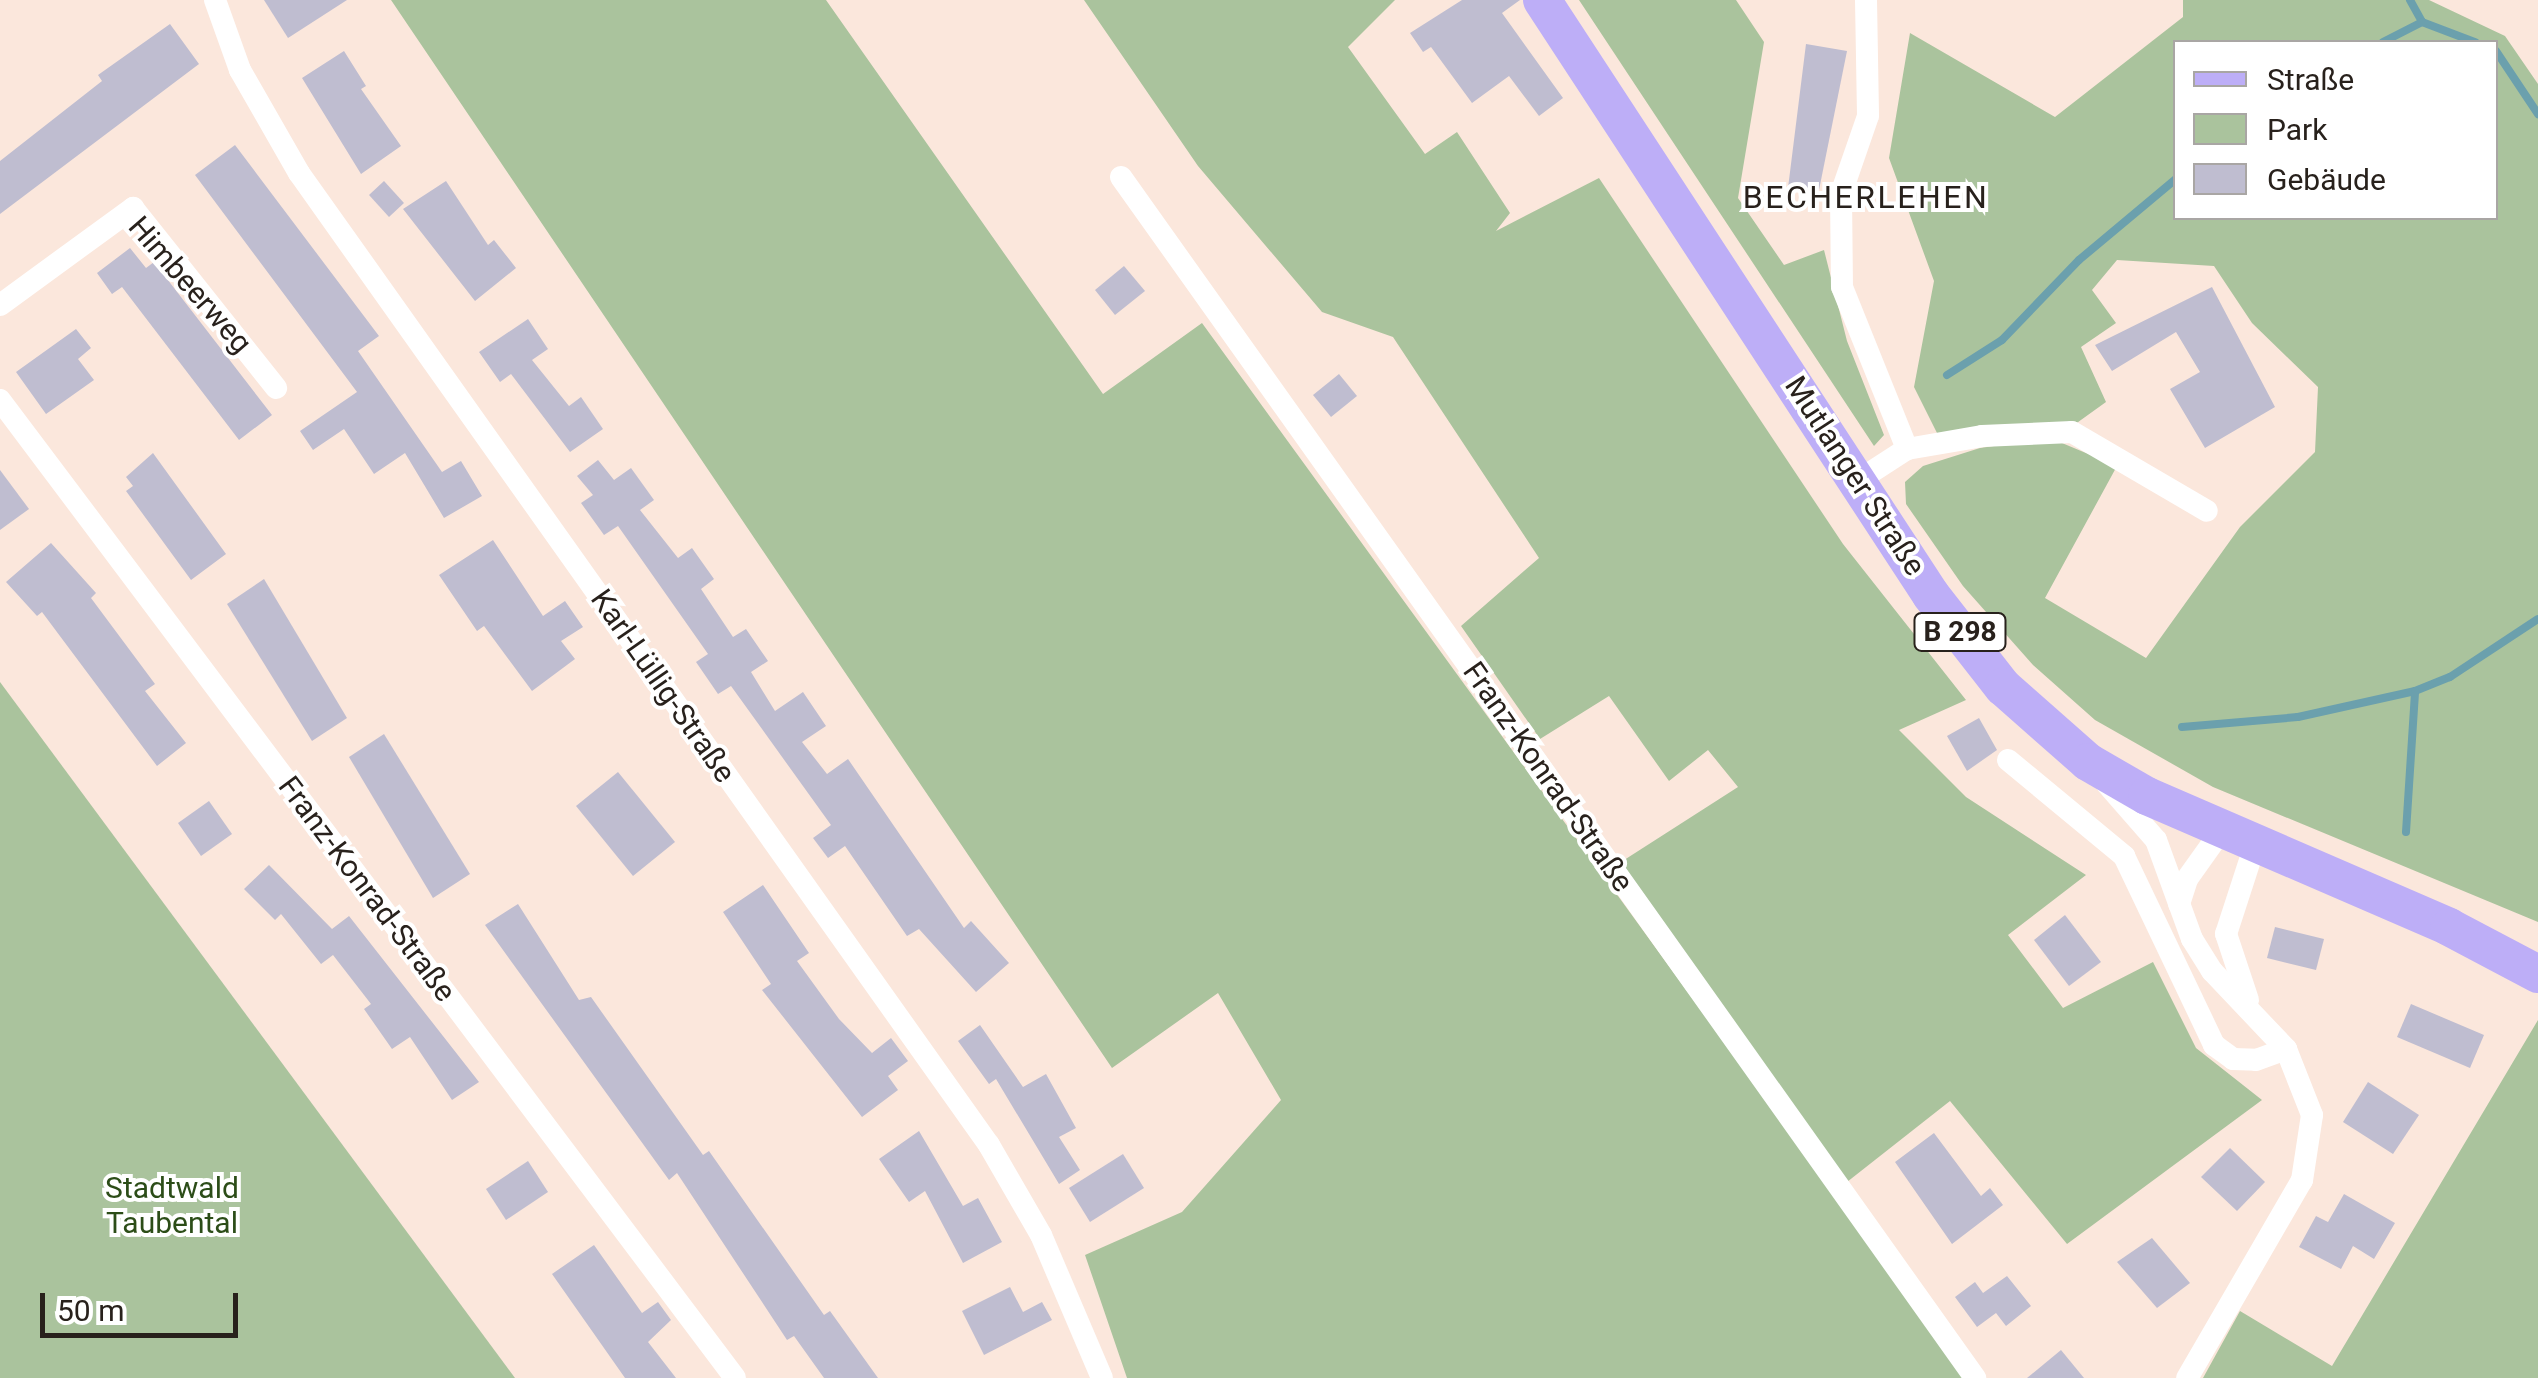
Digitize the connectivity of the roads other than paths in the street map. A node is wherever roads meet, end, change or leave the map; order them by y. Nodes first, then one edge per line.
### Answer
1 (215, 0) edge
2 (1542, 0) edge
3 (1866, 0) edge
4 (1121, 177) dead end
5 (0, 305) edge
6 (276, 388) dead end
7 (0, 400) edge
8 (1907, 449) junction
9 (1859, 480) junction
10 (2207, 511) dead end
11 (2008, 760) dead end
12 (2088, 762) junction
13 (2238, 838) junction
14 (2178, 906) junction
15 (2538, 974) edge
16 (2251, 1008) junction
17 (2286, 1048) junction
18 (734, 1378) edge
19 (1102, 1378) edge
20 (1975, 1378) edge
21 (2187, 1378) edge

1 - 19 street, Karl-Lüllig-Straße
2 - 9 main road, Mutlanger Straße / B 298
3 - 8 street
4 - 20 street, Franz-Konrad-Straße
5 - 6 street, Himbeerweg
7 - 18 street, Franz-Konrad-Straße
8 - 9 street
8 - 10 street
9 - 12 main road, Mutlanger Straße / B 298
11 - 17 street
12 - 13 main road, Mutlanger Straße / B 298
12 - 14 street
13 - 14 street
13 - 15 main road, Mutlanger Straße / B 298
13 - 16 street
14 - 16 street
16 - 17 street
17 - 21 street

